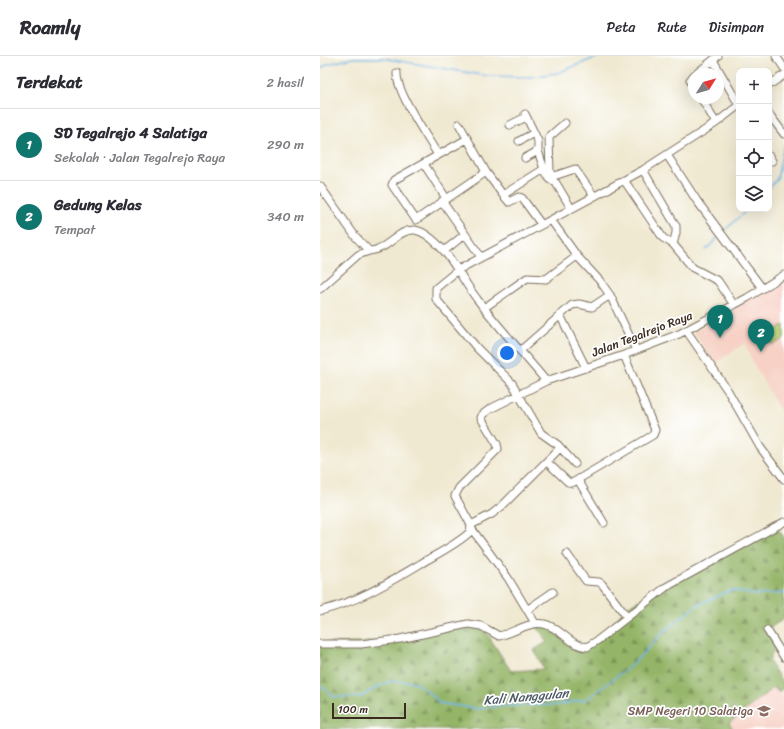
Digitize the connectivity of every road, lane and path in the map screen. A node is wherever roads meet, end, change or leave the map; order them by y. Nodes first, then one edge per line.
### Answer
1 (776, 56) edge
2 (715, 58) edge
3 (703, 68) edge
4 (784, 68) edge
5 (397, 73) dead end
6 (784, 75) edge
7 (725, 82) joint
8 (772, 83) edge
9 (705, 104) edge
10 (738, 104) edge
11 (736, 107) edge
12 (772, 118) edge
13 (565, 123) dead end
14 (716, 123) junction
15 (459, 124) dead end
16 (510, 125) dead end
17 (534, 133) junction
18 (784, 134) edge
19 (468, 139) junction
20 (519, 141) dead end
21 (538, 151) junction
22 (438, 155) junction
23 (667, 155) junction
24 (525, 158) dead end
25 (424, 164) junction
26 (544, 169) junction
27 (643, 170) junction
28 (486, 172) junction
29 (624, 180) junction
30 (320, 186) edge
31 (503, 195) junction
32 (594, 196) junction
33 (444, 200) junction
34 (571, 208) junction
35 (416, 220) junction
36 (551, 220) junction
37 (541, 224) junction
38 (416, 230) junction
39 (464, 235) junction
40 (673, 244) junction
41 (444, 250) junction
42 (369, 251) junction
43 (577, 256) junction
44 (481, 258) junction
45 (458, 270) junction
46 (784, 275) edge
47 (320, 288) edge
48 (762, 288) junction
49 (610, 295) junction
50 (734, 305) junction
51 (484, 308) junction
52 (560, 315) junction
53 (686, 330) junction
54 (521, 350) junction
55 (636, 350) junction
56 (624, 355) junction
57 (586, 368) junction
58 (546, 381) junction
59 (520, 394) junction
60 (560, 448) junction
61 (547, 462) junction
62 (575, 464) dead end
63 (784, 479) edge
64 (578, 480) junction
65 (784, 522) edge
66 (604, 523) dead end
67 (471, 527) junction
68 (567, 554) dead end
69 (553, 592) dead end
70 (527, 610) junction
71 (320, 611) edge
72 (627, 617) junction
73 (535, 624) junction
74 (767, 630) dead end
75 (320, 644) edge
76 (784, 657) edge

1 - 4 street
2 - 3 street
2 - 7 street
5 - 22 street
6 - 8 street
7 - 10 street
9 - 14 street
11 - 14 street
12 - 18 street
13 - 32 street
14 - 23 street
15 - 19 street
16 - 17 street
17 - 20 street
17 - 21 street
19 - 22 street
19 - 28 street
21 - 24 street
21 - 26 street
22 - 25 street
23 - 27 street
23 - 48 street
25 - 33 street
25 - 35 street
26 - 31 street
26 - 34 street
27 - 29 street
27 - 40 street
28 - 31 street
28 - 33 street
29 - 32 street
29 - 40 street
30 - 42 street
31 - 37 street
32 - 34 street
33 - 35 street
33 - 39 street
34 - 36 street
35 - 38 street
36 - 37 street
36 - 43 street
37 - 44 street
38 - 41 street
38 - 42 street
39 - 41 street
39 - 44 street
40 - 50 street
41 - 45 street
42 - 47 street
43 - 49 street
43 - 51 street
44 - 45 street
45 - 51 street
45 - 59 street
46 - 48 street, Jalan Tegalrejo Raya
48 - 50 street, Jalan Tegalrejo Raya
49 - 52 street
49 - 55 street
50 - 53 street, Jalan Tegalrejo Raya
51 - 54 street
52 - 54 street
52 - 57 street
53 - 55 street, Jalan Tegalrejo Raya
53 - 63 street
54 - 58 street
55 - 56 street, Jalan Tegalrejo Raya
56 - 57 street, Jalan Tegalrejo Raya
56 - 64 street
57 - 58 street, Jalan Tegalrejo Raya
58 - 59 street, Jalan Tegalrejo Raya
59 - 60 street
59 - 67 street, Jalan Tegalrejo Raya
60 - 61 street
60 - 62 street
61 - 64 street
61 - 67 street
64 - 66 street
65 - 72 street
67 - 70 street
67 - 71 street
68 - 72 street
69 - 70 street
70 - 73 street
72 - 73 street
73 - 75 street
74 - 76 street

